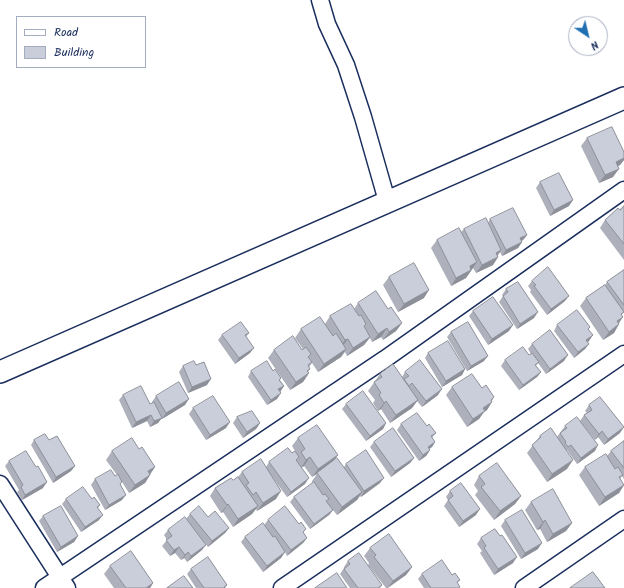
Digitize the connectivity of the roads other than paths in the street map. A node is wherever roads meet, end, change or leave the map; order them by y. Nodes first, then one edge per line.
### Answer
1 (320, 0) edge
2 (624, 98) edge
3 (624, 190) edge
4 (387, 201) junction
5 (624, 354) edge
6 (0, 372) edge
7 (0, 484) edge
8 (624, 519) edge
9 (64, 582) edge
10 (44, 588) edge
11 (282, 588) edge
12 (524, 588) edge

1 - 4 street
2 - 4 main road
3 - 9 street
4 - 6 main road
5 - 11 street
7 - 9 street
8 - 12 street
9 - 10 street

